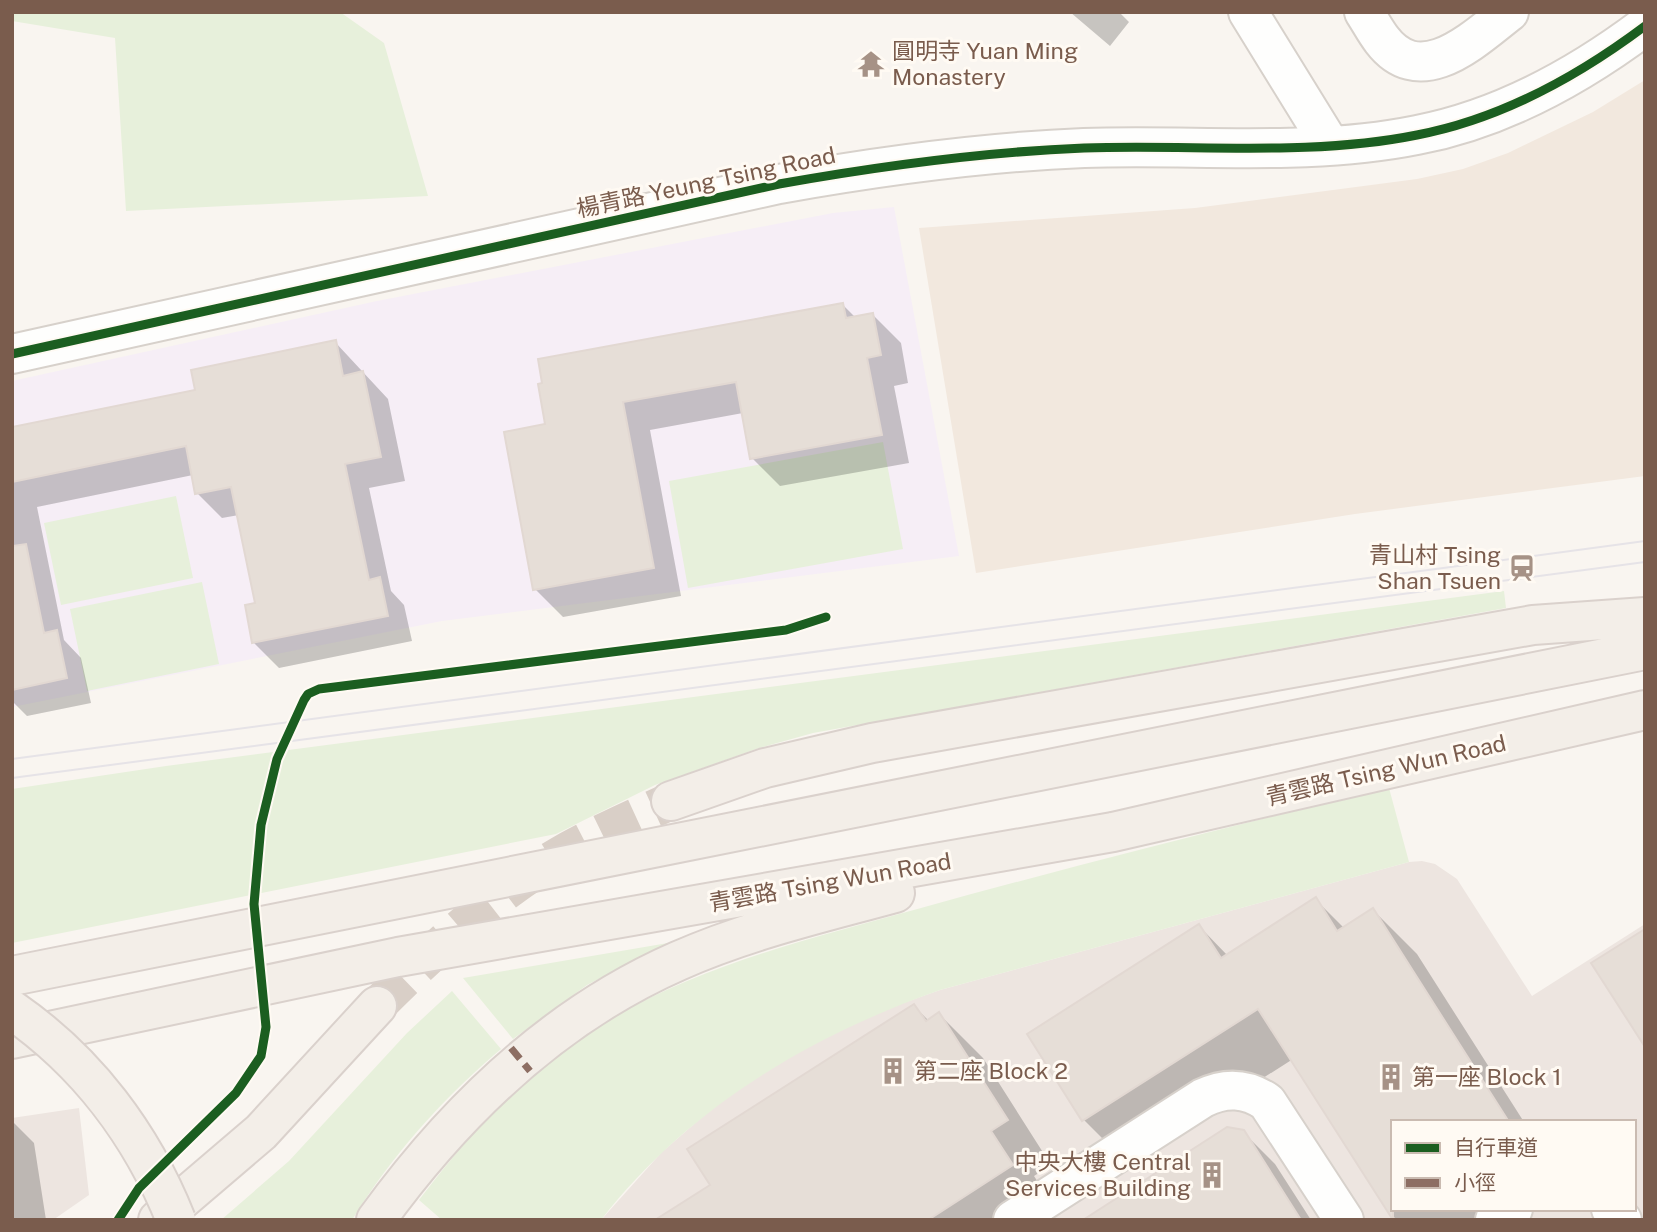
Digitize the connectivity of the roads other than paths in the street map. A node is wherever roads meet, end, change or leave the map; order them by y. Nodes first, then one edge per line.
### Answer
1 (1248, 12) edge
2 (1364, 12) edge
3 (1509, 12) edge
4 (1645, 26) edge
5 (1330, 145) junction
6 (12, 354) edge
7 (1645, 617) edge
8 (1645, 650) edge
9 (1645, 710) edge
10 (671, 802) tunnel mouth
11 (1113, 832) junction
12 (12, 976) edge
13 (377, 1006) tunnel mouth
14 (12, 1010) edge
15 (12, 1039) edge
16 (158, 1220) edge
17 (176, 1220) edge
18 (376, 1220) edge
19 (1013, 1220) edge
20 (1344, 1220) edge

1 - 5 street
2 - 3 street
4 - 5 street, 楊青路 Yeung Tsing Road
5 - 6 street, 楊青路 Yeung Tsing Road
7 - 10 main road
8 - 12 main road
9 - 11 main road, 青雲路 Tsing Wun Road
11 - 15 main road, 青雲路 Tsing Wun Road
11 - 18 main road
13 - 16 main road
14 - 17 main road, bridge
19 - 20 street

